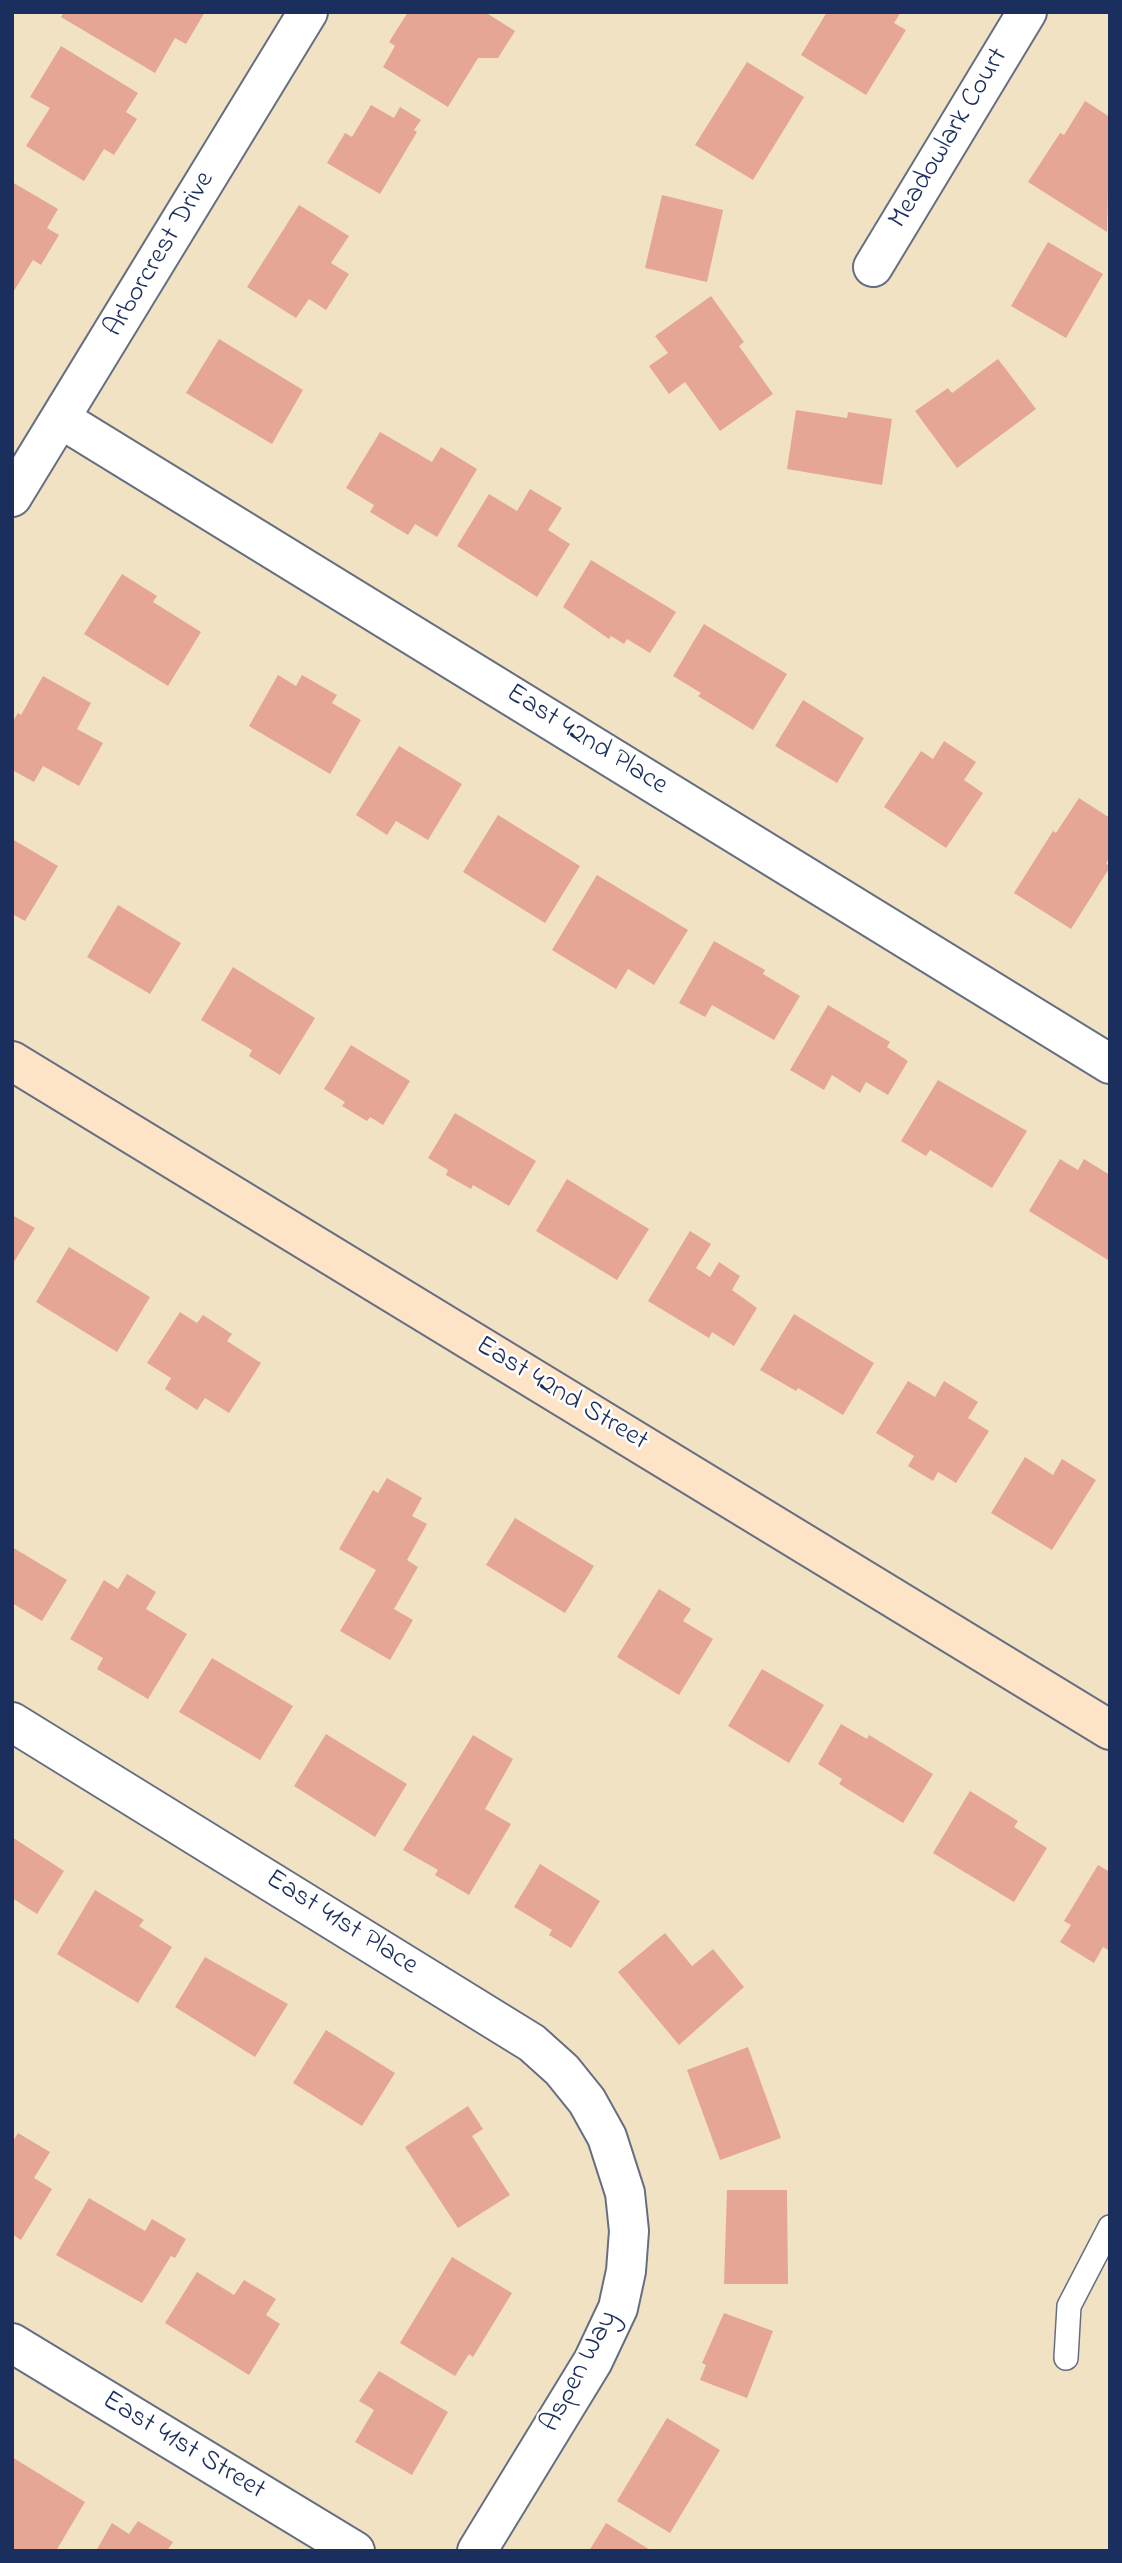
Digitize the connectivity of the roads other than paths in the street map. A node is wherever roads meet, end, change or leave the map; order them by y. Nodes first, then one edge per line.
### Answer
1 (308, 12) edge
2 (1027, 12) edge
3 (873, 267) dead end
4 (61, 419) junction
5 (12, 497) edge
6 (1107, 1056) edge
7 (12, 1060) edge
8 (12, 1722) edge
9 (1110, 1730) edge
10 (620, 2175) joint
11 (1110, 2227) edge
12 (12, 2343) edge
13 (1066, 2358) dead end
14 (355, 2551) edge
15 (477, 2551) edge

1 - 4 street, Arborcrest Drive
2 - 3 street, Meadowlark Court
4 - 5 street, Arborcrest Drive
4 - 6 street, East 42nd Place
7 - 9 street, East 42nd Street
8 - 10 street, East 41st Place
10 - 15 street, Aspen Way
11 - 13 lane
12 - 14 street, East 41st Street

